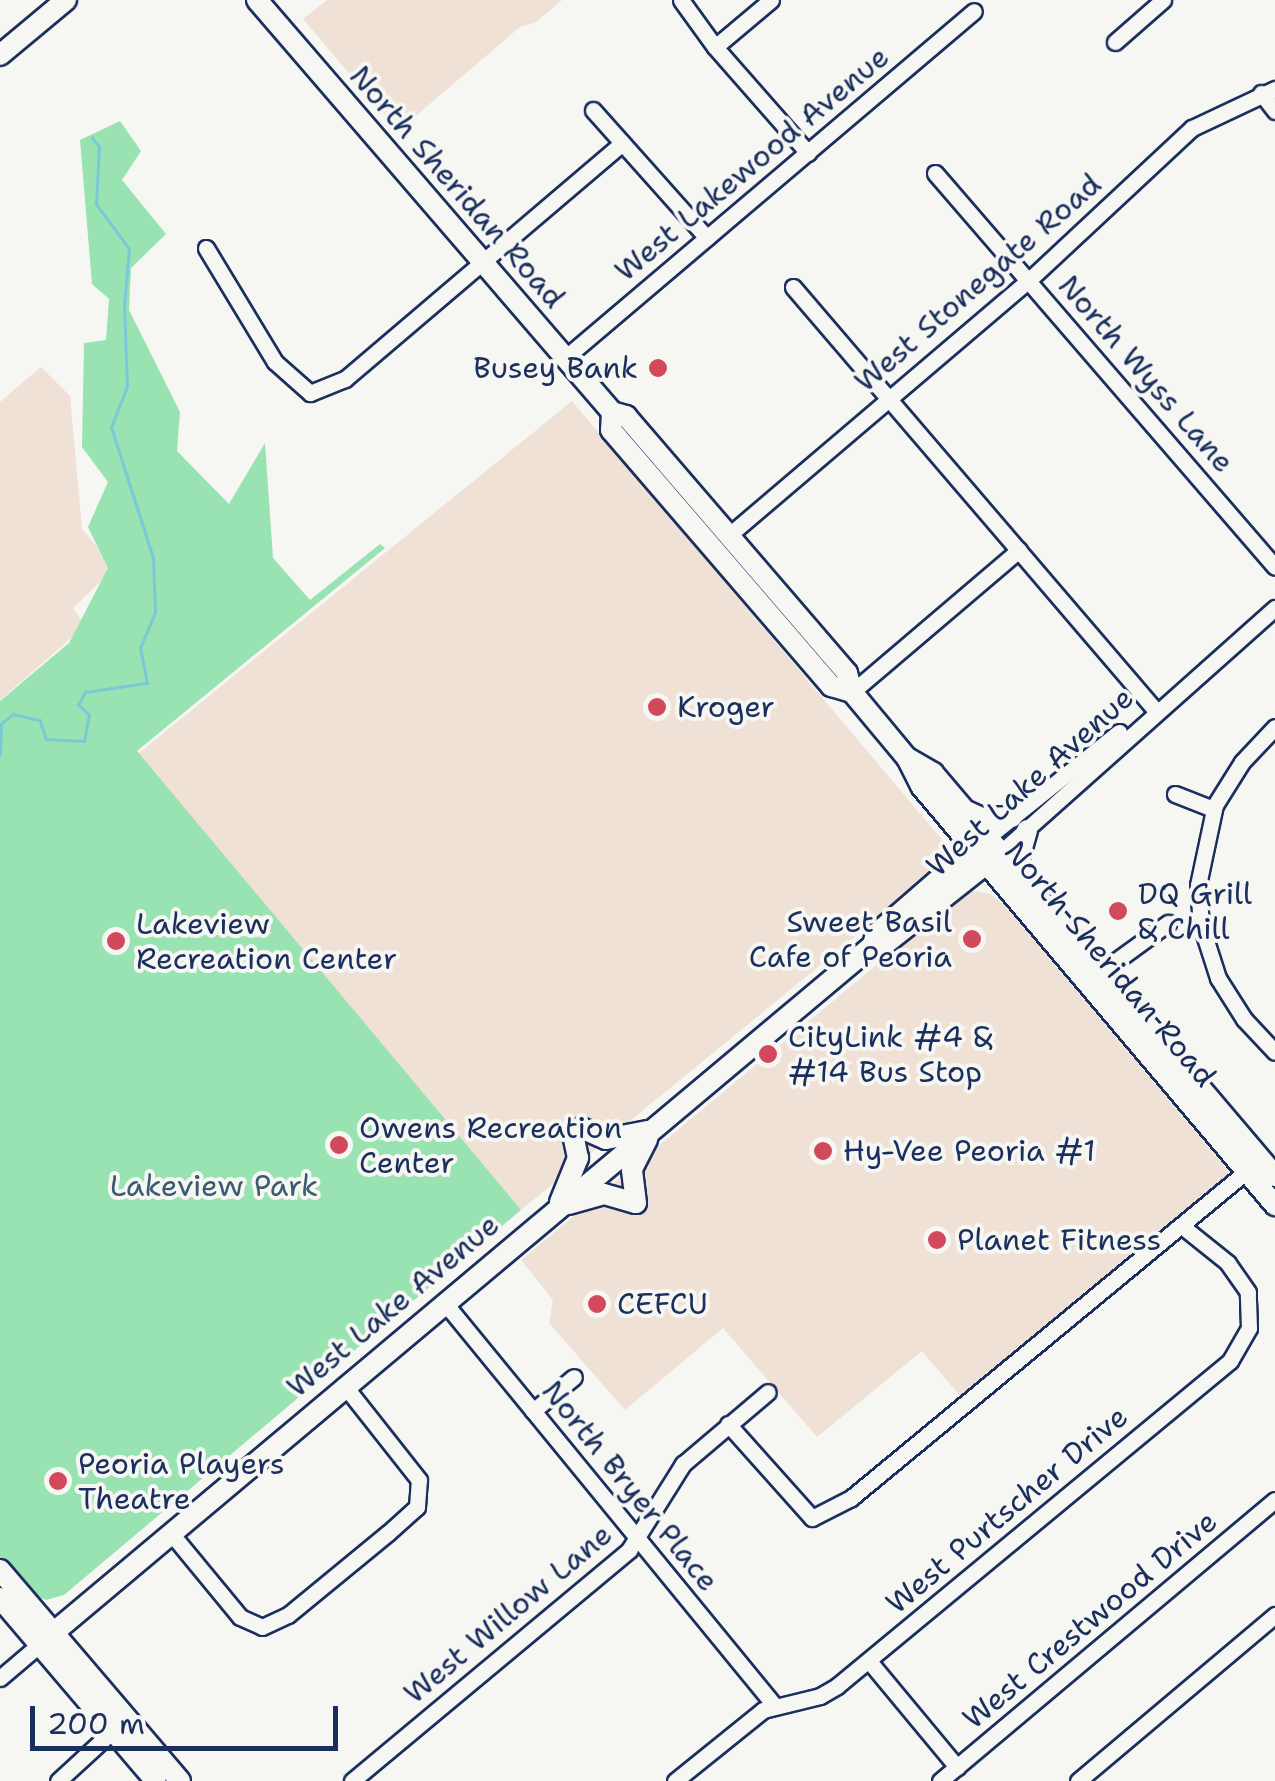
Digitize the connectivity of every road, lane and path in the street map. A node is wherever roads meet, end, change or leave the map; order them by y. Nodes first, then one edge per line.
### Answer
1 (257, 0) edge
2 (681, 0) edge
3 (772, 0) edge
4 (1164, 0) edge
5 (57, 3) edge
6 (974, 11) dead end
7 (1115, 42) dead end
8 (714, 47) junction
9 (0, 55) edge
10 (1268, 91) edge
11 (593, 110) dead end
12 (1275, 111) edge
13 (622, 143) junction
14 (808, 153) junction
15 (935, 172) dead end
16 (707, 238) junction
17 (206, 248) dead end
18 (484, 264) junction
19 (1029, 280) junction
20 (793, 287) dead end
21 (565, 358) junction
22 (889, 399) junction
23 (612, 412) junction
24 (720, 541) junction
25 (1019, 550) junction
26 (1275, 567) edge
27 (1275, 608) edge
28 (852, 692) junction
29 (1154, 709) junction
30 (1275, 727) edge
31 (1175, 794) dead end
32 (1213, 809) junction
33 (958, 816) junction
34 (1019, 824) junction
35 (987, 850) junction
36 (954, 879) junction
37 (1017, 885) junction
38 (1168, 923) dead end
39 (1058, 948) junction
40 (1102, 971) junction
41 (1142, 1019) junction
42 (1275, 1052) edge
43 (1173, 1088) junction
44 (1232, 1125) junction
45 (653, 1128) junction
46 (1261, 1169) edge
47 (1275, 1204) edge
48 (558, 1208) junction
49 (1183, 1227) junction
50 (444, 1302) junction
51 (574, 1378) dead end
52 (344, 1385) junction
53 (768, 1392) dead end
54 (533, 1410) junction
55 (728, 1424) junction
56 (1275, 1500) edge
57 (170, 1532) junction
58 (640, 1539) junction
59 (0, 1570) edge
60 (0, 1598) edge
61 (1275, 1615) edge
62 (47, 1638) junction
63 (869, 1661) junction
64 (0, 1678) edge
65 (774, 1705) junction
66 (120, 1724) junction
67 (957, 1767) junction
68 (58, 1781) edge
69 (156, 1781) edge
70 (180, 1781) edge
71 (352, 1781) edge
72 (675, 1781) edge
73 (940, 1781) edge
74 (1078, 1781) edge

1 - 18 main road, North Sheridan Road
2 - 8 street
3 - 8 street
4 - 7 street
5 - 9 main road
6 - 14 street, West Lakewood Avenue
8 - 14 street
10 - 12 street
10 - 19 street, West Stonegate Road
11 - 13 street
13 - 16 street
13 - 18 street
14 - 16 street, West Lakewood Avenue
15 - 19 street, North Wyss Lane
16 - 21 street, West Lakewood Avenue
17 - 18 street
18 - 21 main road, North Sheridan Road
19 - 22 street, West Stonegate Road
19 - 26 street, North Wyss Lane
20 - 22 street
21 - 23 main road, North Sheridan Road
22 - 24 street, West Stonegate Road
22 - 25 street
23 - 24 main road, North Sheridan Road
23 - 24 main road, North Sheridan Road
24 - 28 main road, North Sheridan Road
24 - 28 main road, North Sheridan Road
25 - 28 street
25 - 29 street
27 - 29 street, West Lake Avenue
28 - 33 main road, North Sheridan Road
29 - 34 street, West Lake Avenue
30 - 32 street
31 - 32 street
32 - 42 street
33 - 34 main road
33 - 35 main road, North Sheridan Road
33 - 36 main road
34 - 35 street, West Lake Avenue
34 - 37 main road
35 - 36 main road, West Lake Avenue
35 - 37 main road, North Sheridan Road
36 - 37 main road
36 - 45 main road, West Lake Avenue
37 - 39 main road, North Sheridan Road
37 - 40 main road, North Sheridan Road
38 - 40 street
39 - 40 main road
39 - 43 main road, North Sheridan Road
40 - 41 main road, North Sheridan Road
41 - 43 main road
41 - 44 main road, North Sheridan Road
43 - 44 main road
43 - 46 main road, North Sheridan Road
44 - 46 main road, North Sheridan Road
45 - 48 main road, West Lake Avenue
45 - 48 main road
45 - 48 main road
46 - 47 main road, North Sheridan Road
46 - 49 street
48 - 50 main road, West Lake Avenue
49 - 55 street
49 - 63 street, West Purtscher Drive
50 - 52 main road, West Lake Avenue
50 - 54 street, North Bryer Place
51 - 54 street
52 - 57 main road, West Lake Avenue
52 - 57 street
53 - 55 street, West Willow Lane
54 - 58 street, North Bryer Place
55 - 58 street, West Willow Lane
56 - 67 street, West Crestwood Drive
57 - 62 main road, West Lake Avenue
58 - 65 street, North Bryer Place
58 - 71 street, West Willow Lane
59 - 62 main road
60 - 62 main road
61 - 74 street
62 - 64 street, West Lake Avenue
62 - 66 main road
63 - 65 street, West Purtscher Drive
63 - 67 street
65 - 72 street, West Purtscher Drive
66 - 68 street
66 - 69 main road
66 - 70 main road
67 - 73 street, West Crestwood Drive

